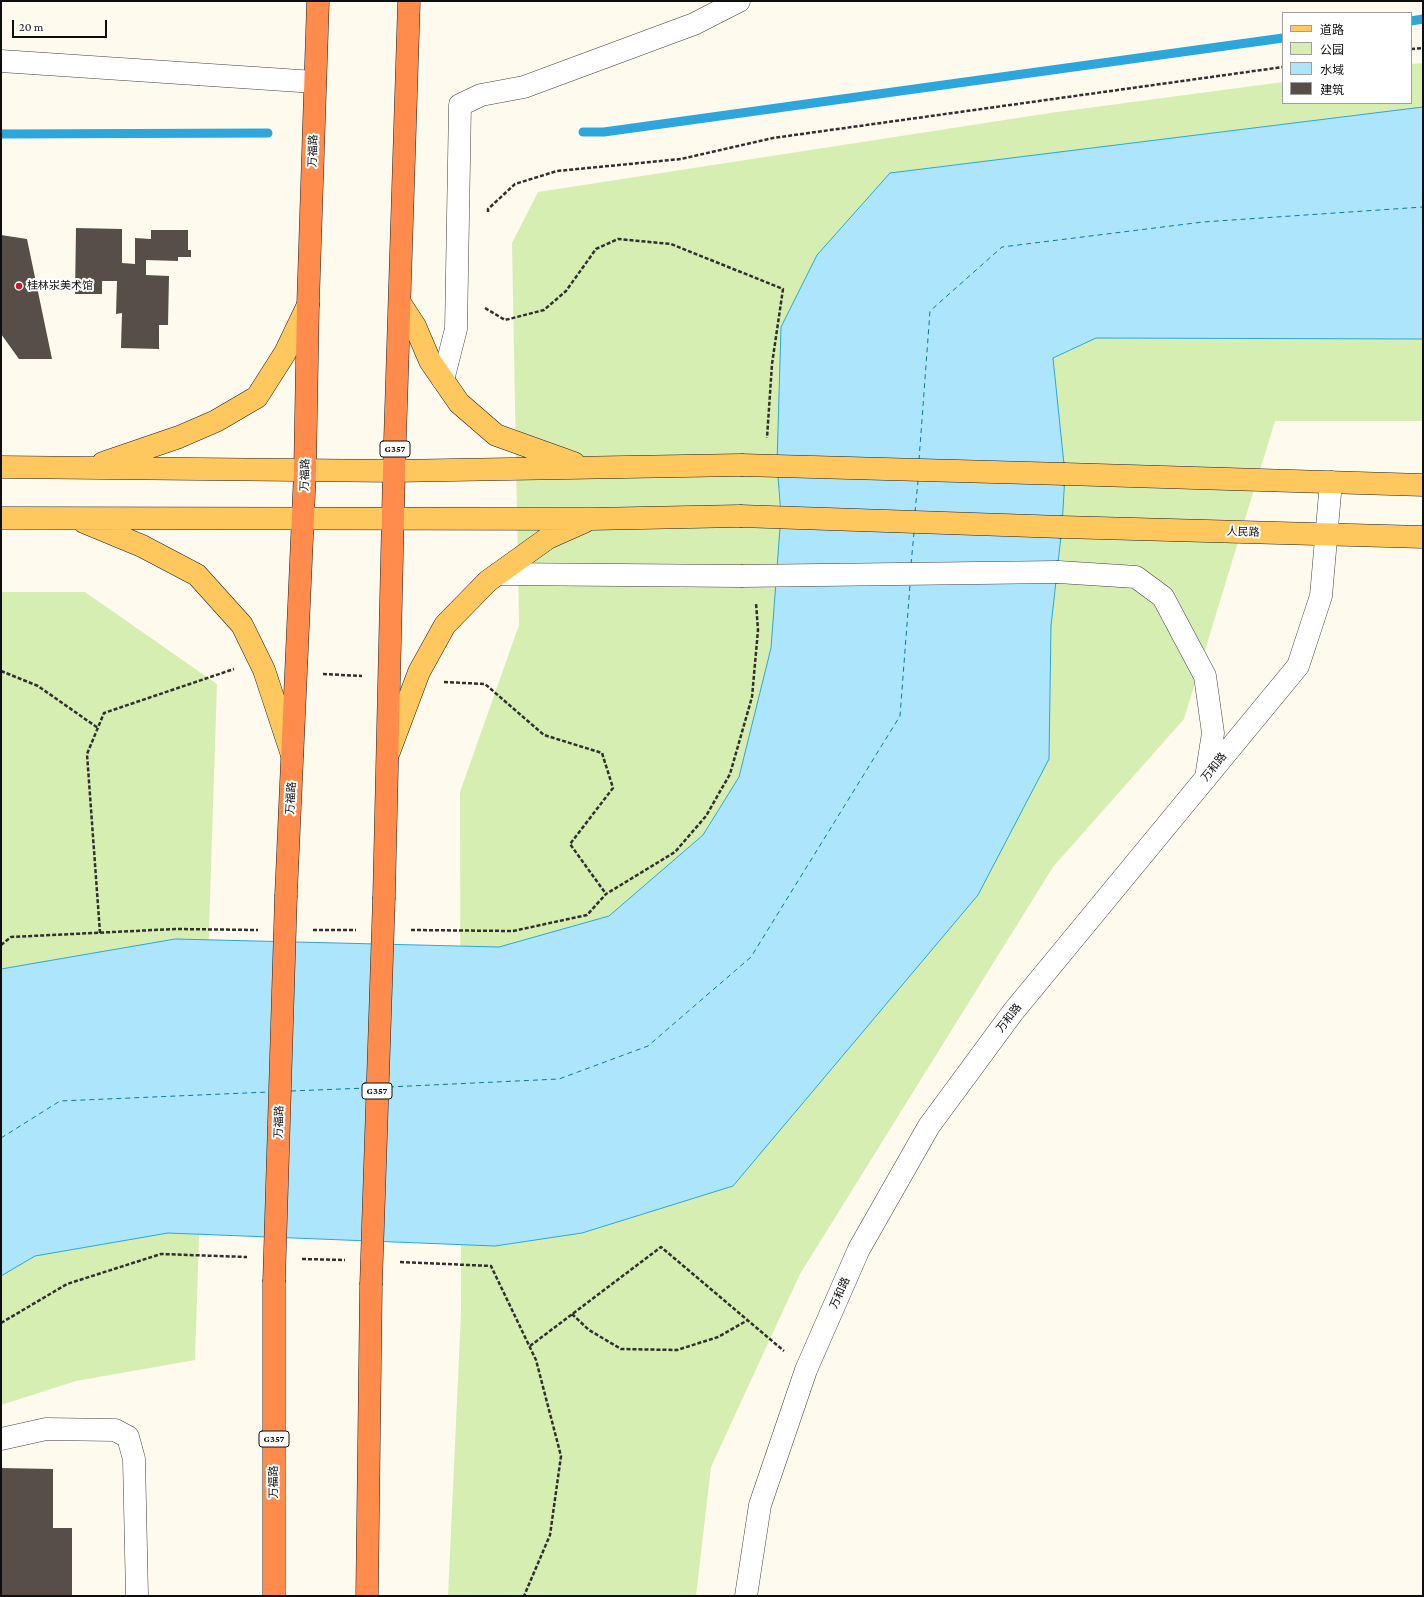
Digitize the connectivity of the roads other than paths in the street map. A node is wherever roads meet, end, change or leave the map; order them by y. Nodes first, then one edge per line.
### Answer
1 (318, 1) edge
2 (409, 1) edge
3 (739, 1) edge
4 (1, 61) edge
5 (315, 82) junction
6 (400, 302) junction
7 (308, 305) junction
8 (443, 380) junction
9 (1, 467) edge
10 (88, 468) junction
11 (588, 468) junction
12 (305, 471) junction
13 (394, 472) junction
14 (1331, 482) junction
15 (1423, 485) edge
16 (1, 518) edge
17 (74, 518) junction
18 (303, 519) junction
19 (394, 519) junction
20 (591, 519) junction
21 (1327, 535) junction
22 (1423, 537) edge
23 (498, 574) junction
24 (387, 755) junction
25 (293, 757) junction
26 (1206, 778) junction
27 (1, 1439) edge
28 (137, 1596) edge
29 (274, 1596) edge
30 (367, 1596) edge
31 (746, 1596) edge

1 - 5 highway, 万福路 / G357
2 - 6 highway, G357
3 - 8 street
4 - 5 street
5 - 7 highway, 万福路 / G357
6 - 8 main road
6 - 13 highway, G357
7 - 10 main road
7 - 12 highway, 万福路 / G357
8 - 11 main road
9 - 10 main road
10 - 12 main road
11 - 13 main road
11 - 14 main road, bridge
12 - 13 main road
12 - 18 highway, 万福路 / G357
13 - 19 highway, G357
14 - 15 main road
14 - 21 street, 万和路
16 - 17 main road, 人民路
17 - 18 main road, 人民路
17 - 25 main road
18 - 19 main road, 人民路
18 - 25 highway, 万福路 / G357
19 - 20 main road, 人民路
19 - 24 highway, G357
20 - 21 main road, 人民路, bridge
20 - 23 main road
21 - 22 main road, 人民路
21 - 26 street, 万和路
23 - 24 main road
23 - 26 street, bridge
24 - 30 highway, G357, bridge
25 - 29 highway, 万福路 / G357, bridge
26 - 31 street, 万和路
27 - 28 street

